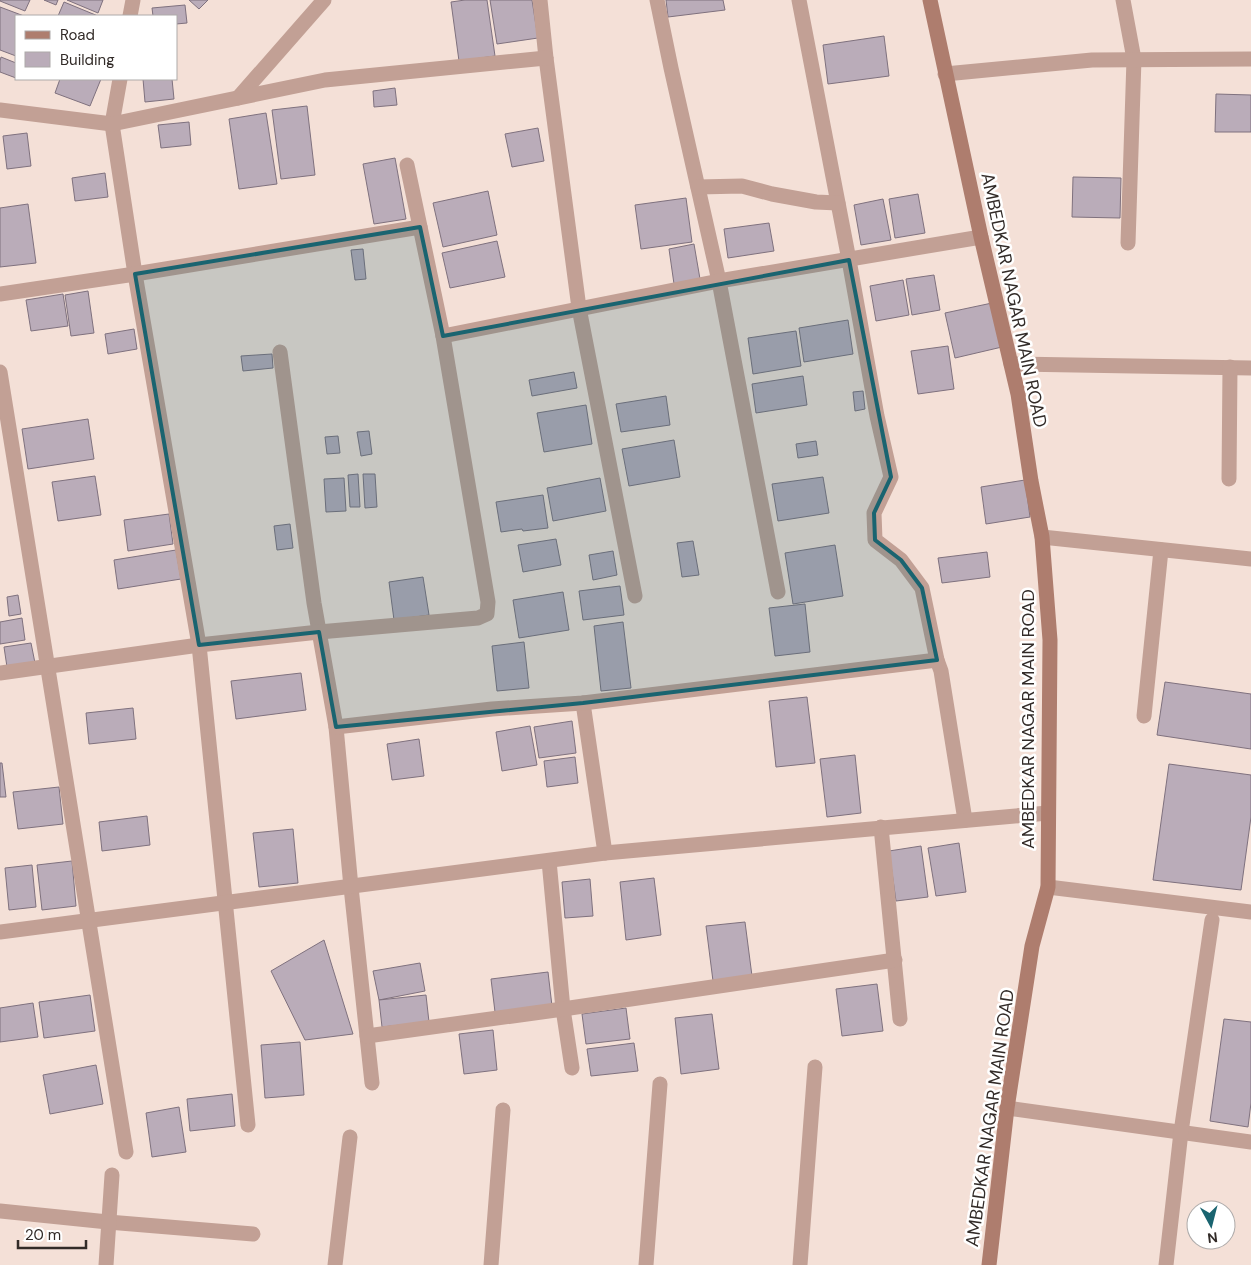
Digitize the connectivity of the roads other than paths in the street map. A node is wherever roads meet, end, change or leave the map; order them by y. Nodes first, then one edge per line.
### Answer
1 (132, 0) edge
2 (324, 0) edge
3 (540, 0) edge
4 (657, 0) edge
5 (799, 0) edge
6 (930, 0) edge
7 (1123, 0) edge
8 (130, 15) edge
9 (546, 58) junction
10 (1251, 59) edge
11 (1134, 60) junction
12 (945, 74) junction
13 (120, 80) edge
14 (238, 98) junction
15 (0, 110) edge
16 (112, 124) junction
17 (407, 165) dead end
18 (698, 187) junction
19 (838, 204) junction
20 (420, 227) junction
21 (980, 238) junction
22 (1128, 243) dead end
23 (849, 260) junction
24 (134, 274) junction
25 (719, 281) junction
26 (0, 294) edge
27 (579, 308) junction
28 (443, 336) junction
29 (280, 352) dead end
30 (1011, 364) junction
31 (1230, 367) junction
32 (1251, 368) edge
33 (0, 372) edge
34 (1229, 479) dead end
35 (1042, 537) junction
36 (1161, 550) junction
37 (1251, 559) edge
38 (778, 592) dead end
39 (634, 596) dead end
40 (319, 632) junction
41 (199, 645) junction
42 (938, 660) junction
43 (48, 667) junction
44 (0, 673) edge
45 (583, 703) junction
46 (1144, 716) dead end
47 (336, 727) junction
48 (1048, 812) junction
49 (965, 820) junction
50 (881, 827) junction
51 (605, 853) junction
52 (549, 861) junction
53 (351, 886) junction
54 (1048, 887) junction
55 (225, 903) junction
56 (1251, 912) edge
57 (90, 919) junction
58 (1212, 920) dead end
59 (0, 932) edge
60 (895, 960) junction
61 (562, 1009) junction
62 (900, 1019) dead end
63 (367, 1036) junction
64 (815, 1067) dead end
65 (572, 1068) dead end
66 (372, 1083) dead end
67 (660, 1084) dead end
68 (1007, 1108) junction
69 (503, 1110) dead end
70 (248, 1124) dead end
71 (1181, 1132) junction
72 (350, 1137) dead end
73 (1251, 1142) edge
74 (126, 1152) dead end
75 (112, 1175) dead end
76 (0, 1211) edge
77 (108, 1222) junction
78 (253, 1234) dead end
79 (106, 1265) edge
80 (335, 1265) edge
81 (491, 1265) edge
82 (646, 1265) edge
83 (800, 1265) edge
84 (989, 1265) edge
85 (1166, 1265) edge

1 - 8 street
2 - 14 street
3 - 9 street
4 - 18 street
5 - 19 street
6 - 12 street, AMBEDKAR NAGAR MAIN ROAD
7 - 11 street
9 - 14 street
9 - 27 street
10 - 11 street
11 - 12 street
11 - 22 street
12 - 21 street, AMBEDKAR NAGAR MAIN ROAD
13 - 16 street
14 - 16 street
15 - 16 street
16 - 24 street
17 - 20 street
18 - 19 street
18 - 25 street
19 - 23 street
20 - 24 street
20 - 28 street
21 - 23 street
21 - 30 street, AMBEDKAR NAGAR MAIN ROAD
23 - 25 street
23 - 42 street
24 - 26 street
24 - 41 street
25 - 27 street
25 - 38 street
27 - 28 street
27 - 39 street
28 - 40 street
29 - 40 street
30 - 31 street
30 - 35 street, AMBEDKAR NAGAR MAIN ROAD
31 - 32 street
31 - 34 street
33 - 43 street
35 - 36 street
35 - 48 street, AMBEDKAR NAGAR MAIN ROAD
36 - 37 street
36 - 46 street
40 - 41 street
40 - 47 street
41 - 43 street
41 - 55 street
42 - 45 street
42 - 49 street
43 - 44 street
43 - 57 street
45 - 47 street
45 - 51 street
47 - 53 street
48 - 49 street
48 - 54 street, AMBEDKAR NAGAR MAIN ROAD
49 - 50 street
50 - 51 street
50 - 60 street
51 - 52 street
52 - 53 street
52 - 61 street
53 - 55 street
53 - 63 street
54 - 56 street
54 - 68 street, AMBEDKAR NAGAR MAIN ROAD
55 - 57 street
55 - 70 street
57 - 59 street
57 - 74 street
58 - 71 street
60 - 61 street
60 - 62 street
61 - 63 street
61 - 65 street
63 - 66 street
64 - 83 street
67 - 82 street
68 - 71 street
68 - 84 street, AMBEDKAR NAGAR MAIN ROAD
69 - 81 street
71 - 73 street
71 - 85 street
72 - 80 street
75 - 77 street
76 - 77 street
77 - 78 street
77 - 79 street

